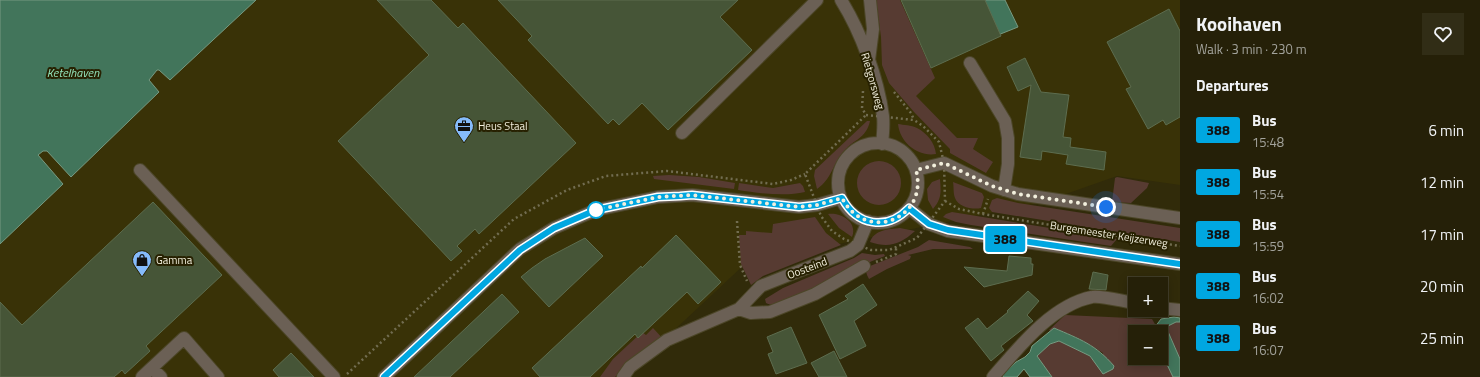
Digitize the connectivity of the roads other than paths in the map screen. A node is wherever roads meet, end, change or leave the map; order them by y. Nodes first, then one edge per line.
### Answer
1 (817, 0) edge
2 (841, 0) edge
3 (870, 0) edge
4 (869, 61) junction
5 (970, 63) dead end
6 (682, 133) dead end
7 (882, 144) junction
8 (140, 170) dead end
9 (916, 170) junction
10 (1004, 190) junction
11 (842, 198) junction
12 (909, 208) junction
13 (1180, 218) edge
14 (868, 221) junction
15 (1180, 264) edge
16 (864, 266) road end
17 (1128, 302) edge
18 (739, 309) junction
19 (1168, 309) edge
20 (1180, 310) edge
21 (152, 368) junction
22 (142, 377) edge
23 (160, 377) edge
24 (218, 377) edge
25 (334, 377) edge
26 (384, 377) edge
27 (623, 377) edge
28 (993, 377) edge

1 - 6 street
2 - 4 street, Rietgorsweg
3 - 4 street
4 - 7 street, Rietgorsweg
5 - 10 street
7 - 9 street
7 - 11 street
8 - 25 street
9 - 10 street
9 - 12 street
10 - 13 street
11 - 14 street
11 - 26 street
12 - 14 street
12 - 15 street, Burgemeester Keijzerweg
14 - 18 street, Oosteind
16 - 18 street
17 - 28 street
18 - 27 street, Oosteind
19 - 20 street
21 - 22 street
21 - 23 street
21 - 24 street

